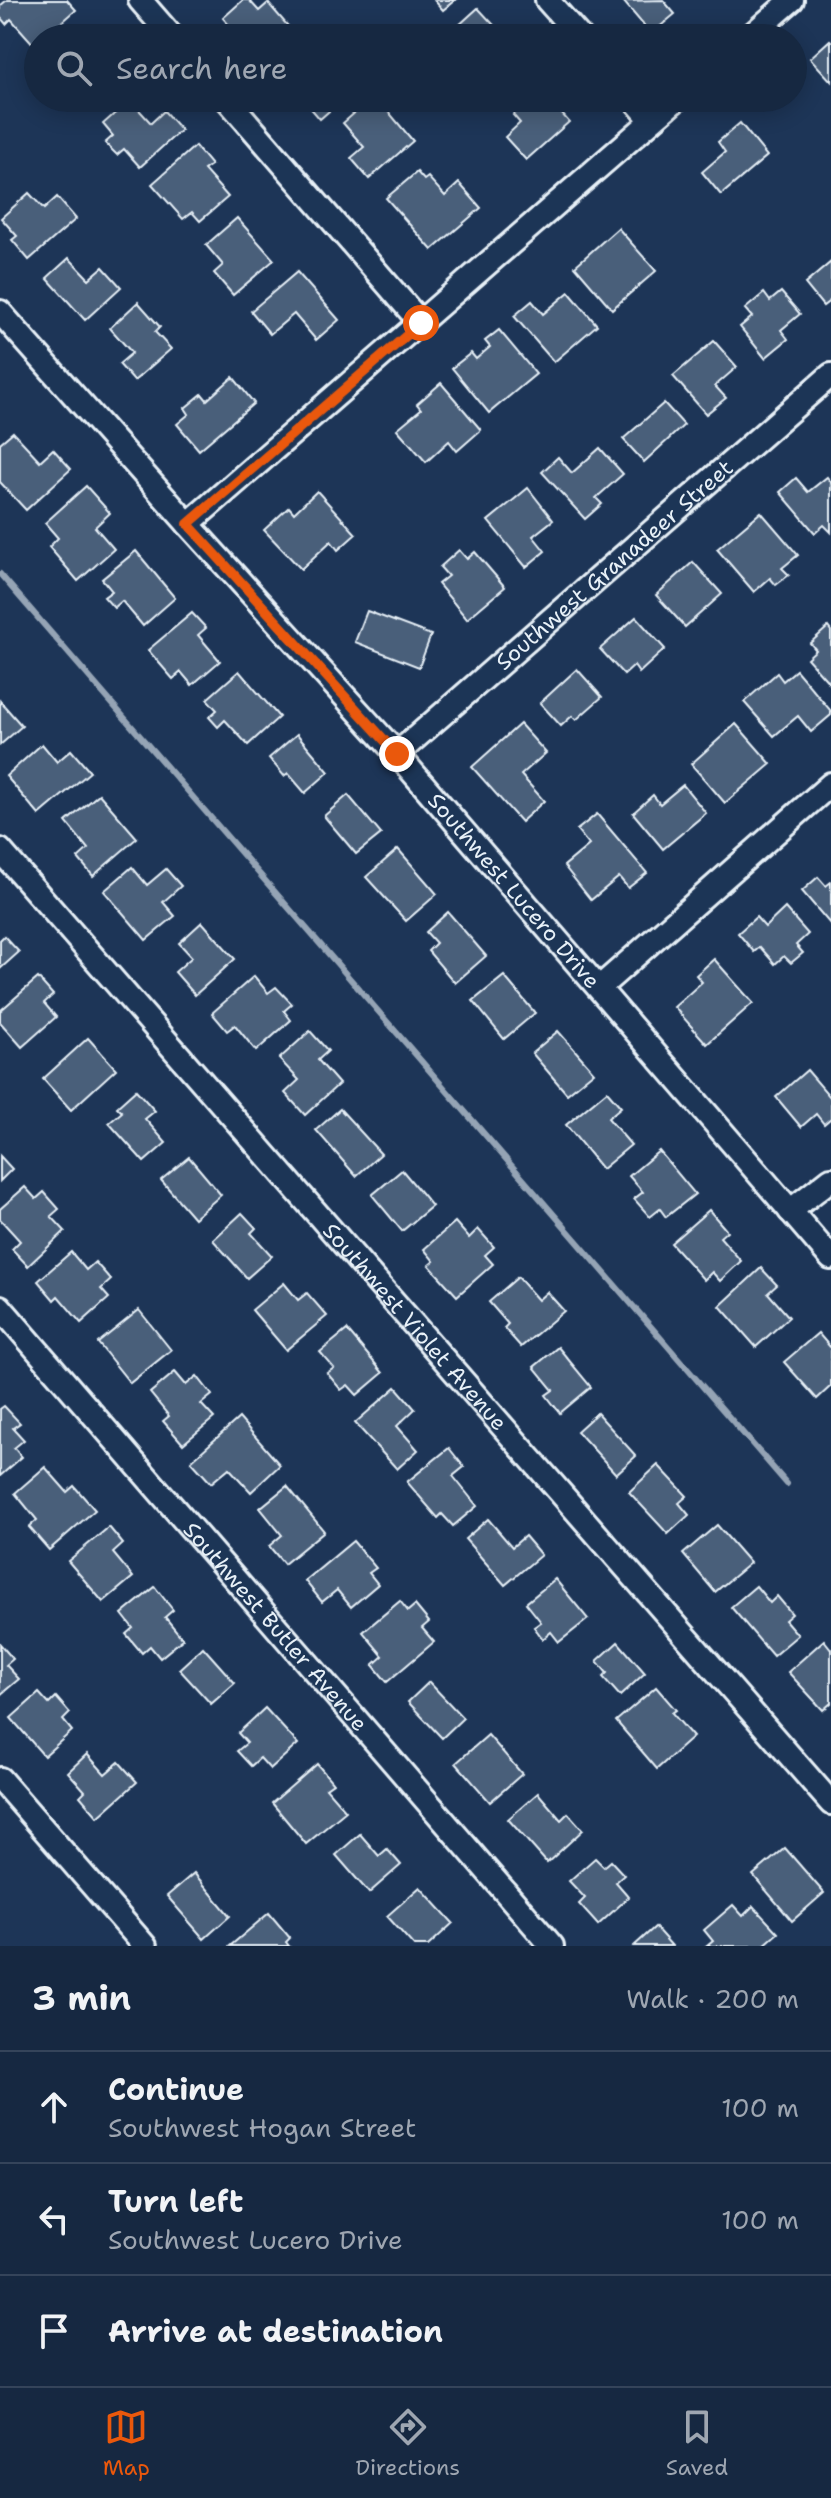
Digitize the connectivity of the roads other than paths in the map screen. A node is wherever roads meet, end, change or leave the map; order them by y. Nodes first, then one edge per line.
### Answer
1 (140, 0) edge
2 (547, 0) edge
3 (792, 0) edge
4 (161, 24) edge
5 (568, 24) edge
6 (764, 24) edge
7 (238, 112) edge
8 (645, 112) edge
9 (661, 112) edge
10 (652, 120) junction
11 (0, 312) edge
12 (421, 323) junction
13 (9, 340) edge
14 (831, 375) edge
15 (188, 524) junction
16 (397, 754) junction
17 (831, 784) edge
18 (0, 850) edge
19 (600, 987) junction
20 (831, 1179) edge
21 (790, 1211) junction
22 (831, 1258) edge
23 (0, 1307) edge
24 (0, 1779) edge
25 (831, 1803) edge
26 (145, 1946) edge
27 (552, 1946) edge

1 - 4 street
2 - 5 street
3 - 6 street
7 - 12 street
8 - 10 street
9 - 10 street
10 - 12 street
11 - 13 street, Southwest Lucero Drive
12 - 15 street
13 - 15 street, Southwest Lucero Drive
14 - 16 street, Southwest Granadeer Street
15 - 16 street, Southwest Lucero Drive
16 - 19 street, Southwest Lucero Drive
17 - 19 street
18 - 25 street, Southwest Violet Avenue
19 - 21 street, Southwest Lucero Drive
20 - 21 street
21 - 22 street, Southwest Lucero Drive
23 - 27 street, Southwest Butler Avenue
24 - 26 street

